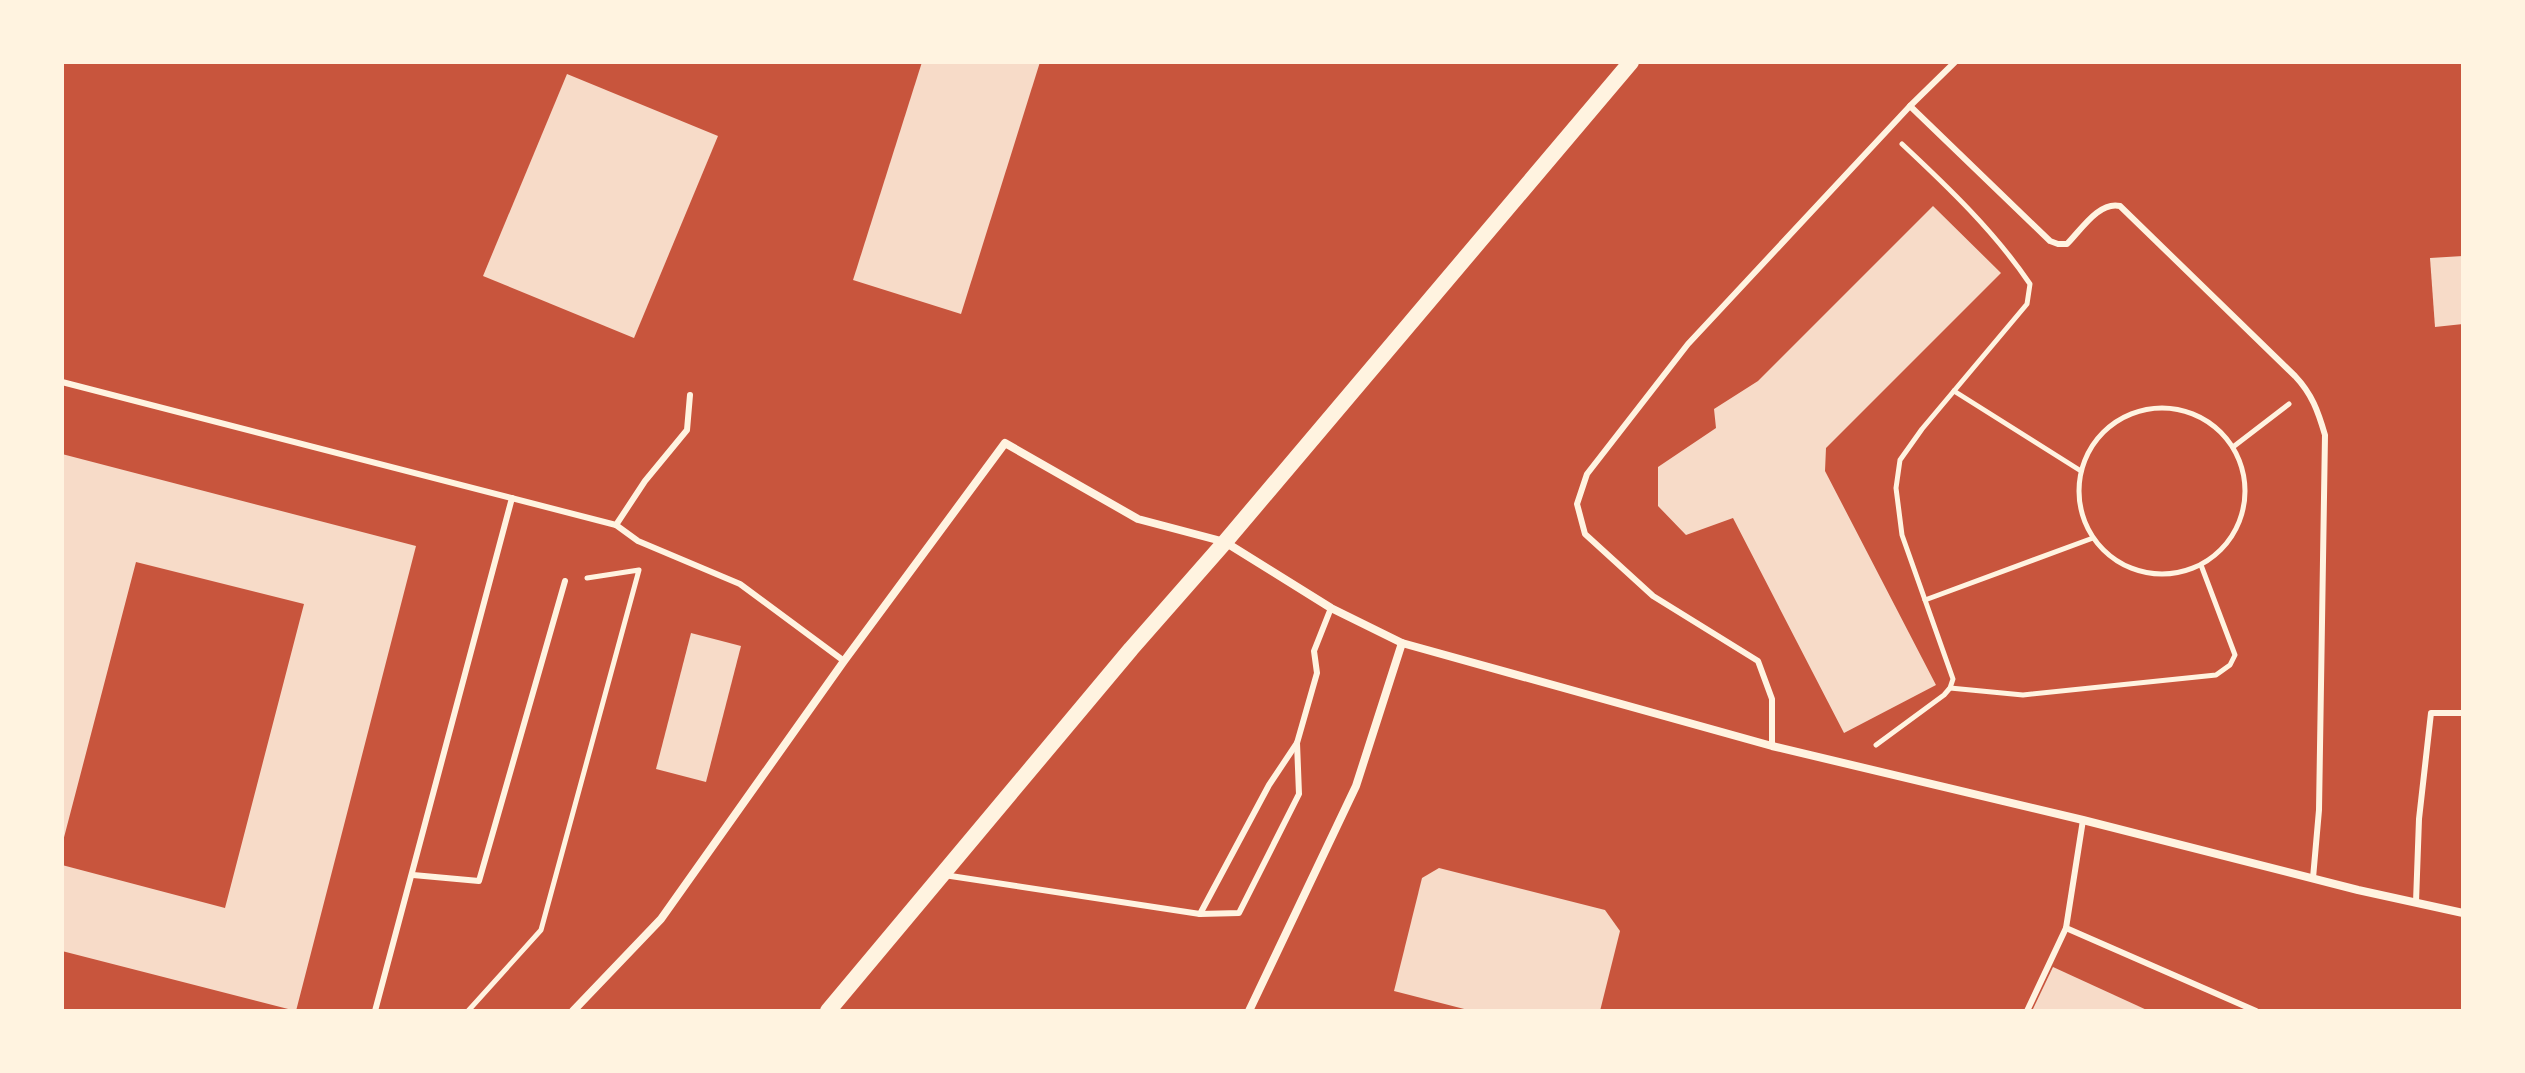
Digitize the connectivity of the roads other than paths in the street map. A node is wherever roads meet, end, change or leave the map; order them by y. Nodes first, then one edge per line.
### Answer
1 (1631, 62) edge
2 (1955, 62) edge
3 (1910, 106) junction
4 (62, 382) edge
5 (690, 395) dead end
6 (512, 498) junction
7 (616, 525) junction
8 (1225, 542) junction
9 (565, 581) road end
10 (1331, 608) junction
11 (1402, 643) junction
12 (844, 661) junction
13 (2463, 713) edge
14 (1297, 743) junction
15 (1772, 746) junction
16 (2083, 820) junction
17 (413, 875) junction
18 (944, 875) junction
19 (2313, 878) junction
20 (2416, 902) junction
21 (2463, 913) edge
22 (1200, 914) junction
23 (2066, 928) junction
24 (375, 1011) edge
25 (573, 1011) edge
26 (828, 1011) edge
27 (1249, 1011) edge
28 (2027, 1011) edge
29 (2256, 1011) edge

1 - 8 main road
2 - 3 lane
3 - 15 lane
3 - 19 lane
4 - 6 lane
5 - 7 lane
6 - 7 lane
6 - 17 lane
7 - 12 lane
8 - 10 street
8 - 12 street
8 - 18 main road
9 - 17 lane
10 - 11 street
10 - 14 lane
11 - 15 street
11 - 27 street
12 - 25 street
13 - 20 lane
14 - 22 lane
14 - 22 lane
15 - 16 street
16 - 19 street
16 - 23 lane
17 - 24 lane
18 - 22 lane
18 - 26 main road
19 - 20 street
20 - 21 street
23 - 28 lane
23 - 29 lane

